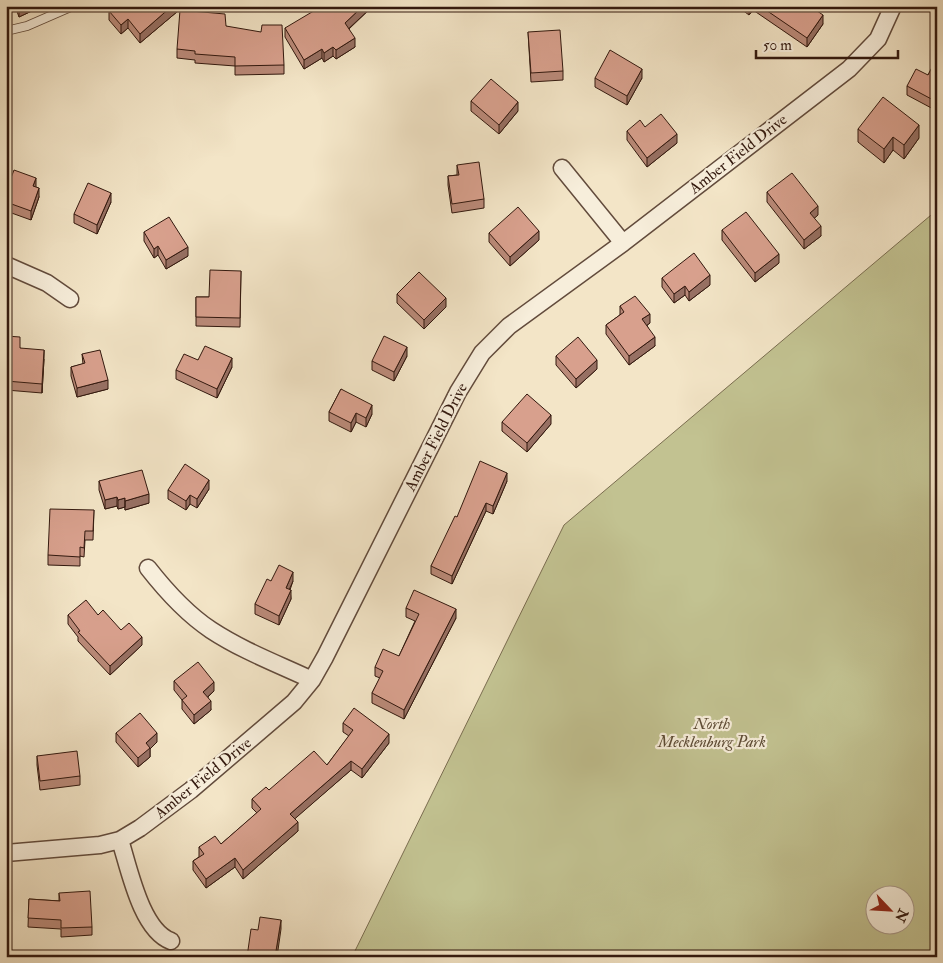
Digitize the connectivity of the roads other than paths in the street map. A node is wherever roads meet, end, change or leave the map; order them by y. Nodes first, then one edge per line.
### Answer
1 (73, 6) edge
2 (893, 6) edge
3 (6, 31) edge
4 (562, 168) dead end
5 (623, 243) junction
6 (6, 265) edge
7 (70, 299) dead end
8 (148, 568) dead end
9 (312, 680) junction
10 (120, 840) junction
11 (6, 853) edge
12 (171, 941) dead end

1 - 3 lane
2 - 5 street, Amber Field Drive
4 - 5 street
5 - 9 street, Amber Field Drive
6 - 7 street
8 - 9 street
9 - 10 street, Amber Field Drive
10 - 11 street, Amber Field Drive
10 - 12 street

